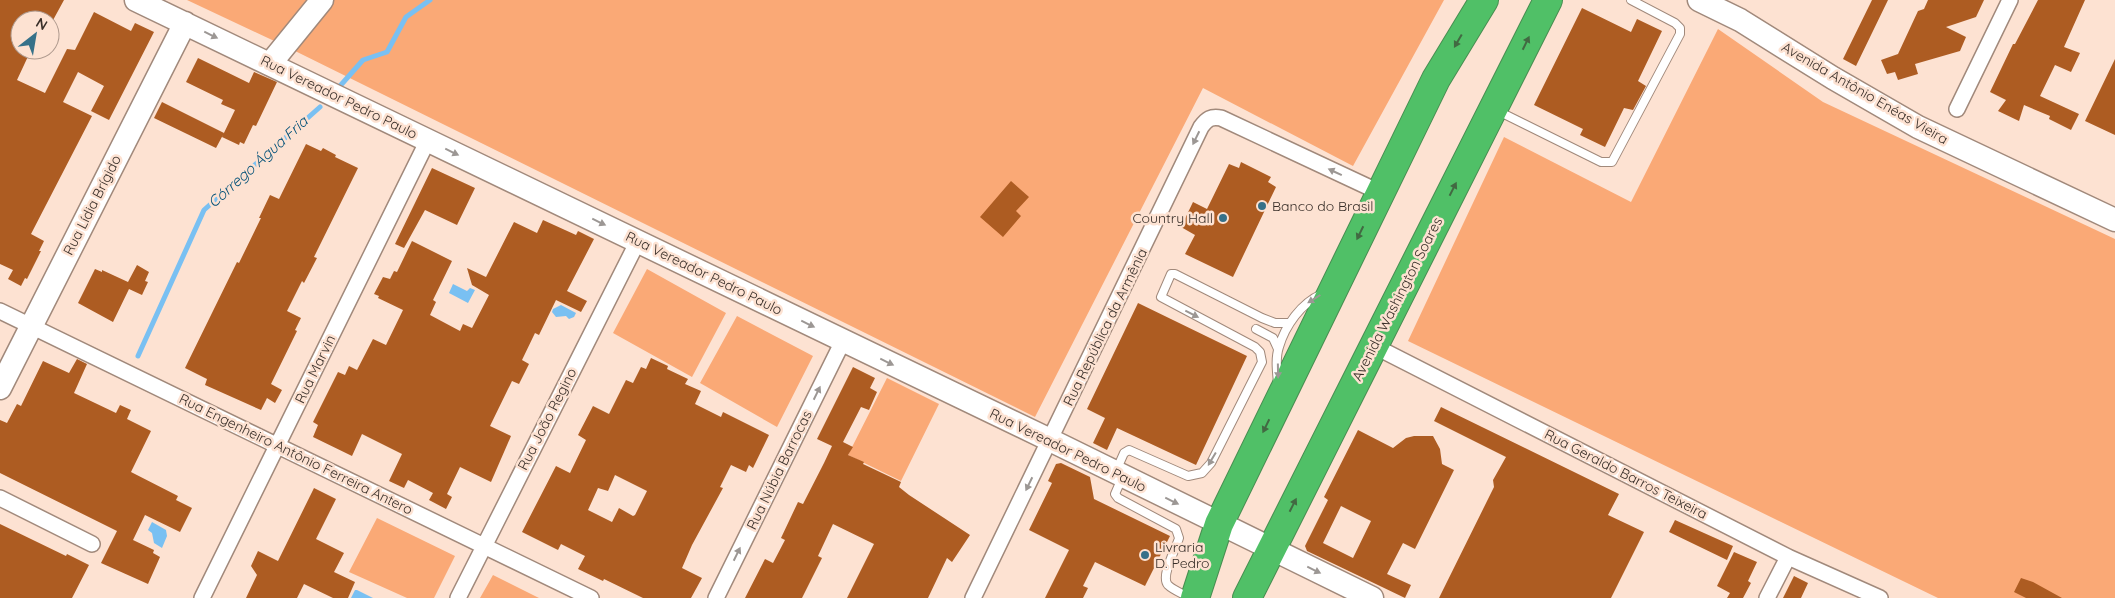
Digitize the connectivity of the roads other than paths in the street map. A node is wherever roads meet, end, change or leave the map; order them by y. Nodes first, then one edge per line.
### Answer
1 (136, 0) edge
2 (322, 0) edge
3 (1484, 0) edge
4 (1548, 0) edge
5 (1631, 0) edge
6 (1699, 0) edge
7 (2010, 0) edge
8 (185, 22) junction
9 (270, 64) junction
10 (1494, 109) junction
11 (1957, 109) dead end
12 (428, 140) junction
13 (1379, 192) junction
14 (2115, 220) edge
15 (638, 241) junction
16 (1333, 289) junction
17 (0, 311) edge
18 (1289, 323) junction
19 (30, 326) junction
20 (1256, 329) dead end
21 (843, 341) junction
22 (1374, 346) junction
23 (1278, 348) junction
24 (0, 388) edge
25 (1279, 400) junction
26 (1050, 440) junction
27 (277, 444) junction
28 (1119, 474) junction
29 (0, 498) edge
30 (1218, 524) junction
31 (92, 544) dead end
32 (483, 545) junction
33 (1270, 548) junction
34 (1788, 557) junction
35 (202, 598) edge
36 (458, 598) edge
37 (591, 598) edge
38 (716, 598) edge
39 (973, 598) edge
40 (1193, 598) edge
41 (1246, 598) edge
42 (1372, 598) edge
43 (1767, 598) edge
44 (1880, 598) edge

1 - 8 street, Rua Vereador Pedro Paulo
2 - 9 street
3 -> 13 highway
10 -> 4 highway, Avenida Washington Soares
5 - 10 lane
6 - 14 street, Avenida Antônio Enéas Vieira
7 - 11 street
8 -> 9 street, Rua Vereador Pedro Paulo
8 - 19 street, Rua Lídia Brígido
9 - 12 street, Rua Vereador Pedro Paulo
22 -> 10 highway, Avenida Washington Soares
12 -> 15 street, Rua Vereador Pedro Paulo
12 - 27 street, Rua Marvin
13 -> 16 highway
13 -> 26 street, Rua República da Armênia
15 -> 21 street, Rua Vereador Pedro Paulo
15 - 32 street, Rua João Regino
16 -> 18 lane
16 - 25 highway
17 - 19 street, Rua Engenheiro Antônio Ferreira Antero
18 - 23 lane
18 -> 28 lane
19 - 24 street, Rua Lídia Brígido
19 - 27 street, Rua Engenheiro Antônio Ferreira Antero
20 - 23 lane
21 -> 26 street, Rua Vereador Pedro Paulo
38 -> 21 street, Rua Núbia Barrocas
33 -> 22 highway, Avenida Washington Soares
22 - 34 street, Rua Geraldo Barros Teixeira
23 -> 25 lane
25 -> 30 highway
26 - 28 street, Rua Vereador Pedro Paulo
26 -> 39 street, Rua República da Armênia
27 - 32 street, Rua Engenheiro Antônio Ferreira Antero
27 - 35 street, Rua Marvin
28 -> 30 street, Rua Vereador Pedro Paulo
28 - 40 lane
29 - 31 street
30 - 33 street, Rua Vereador Pedro Paulo
30 - 40 highway
32 - 36 street, Rua João Regino
32 - 37 street, Rua Engenheiro Antônio Ferreira Antero
33 - 41 highway, Avenida Washington Soares
33 -> 42 street, Rua Vereador Pedro Paulo
34 - 43 street
34 - 44 street, Rua Geraldo Barros Teixeira

